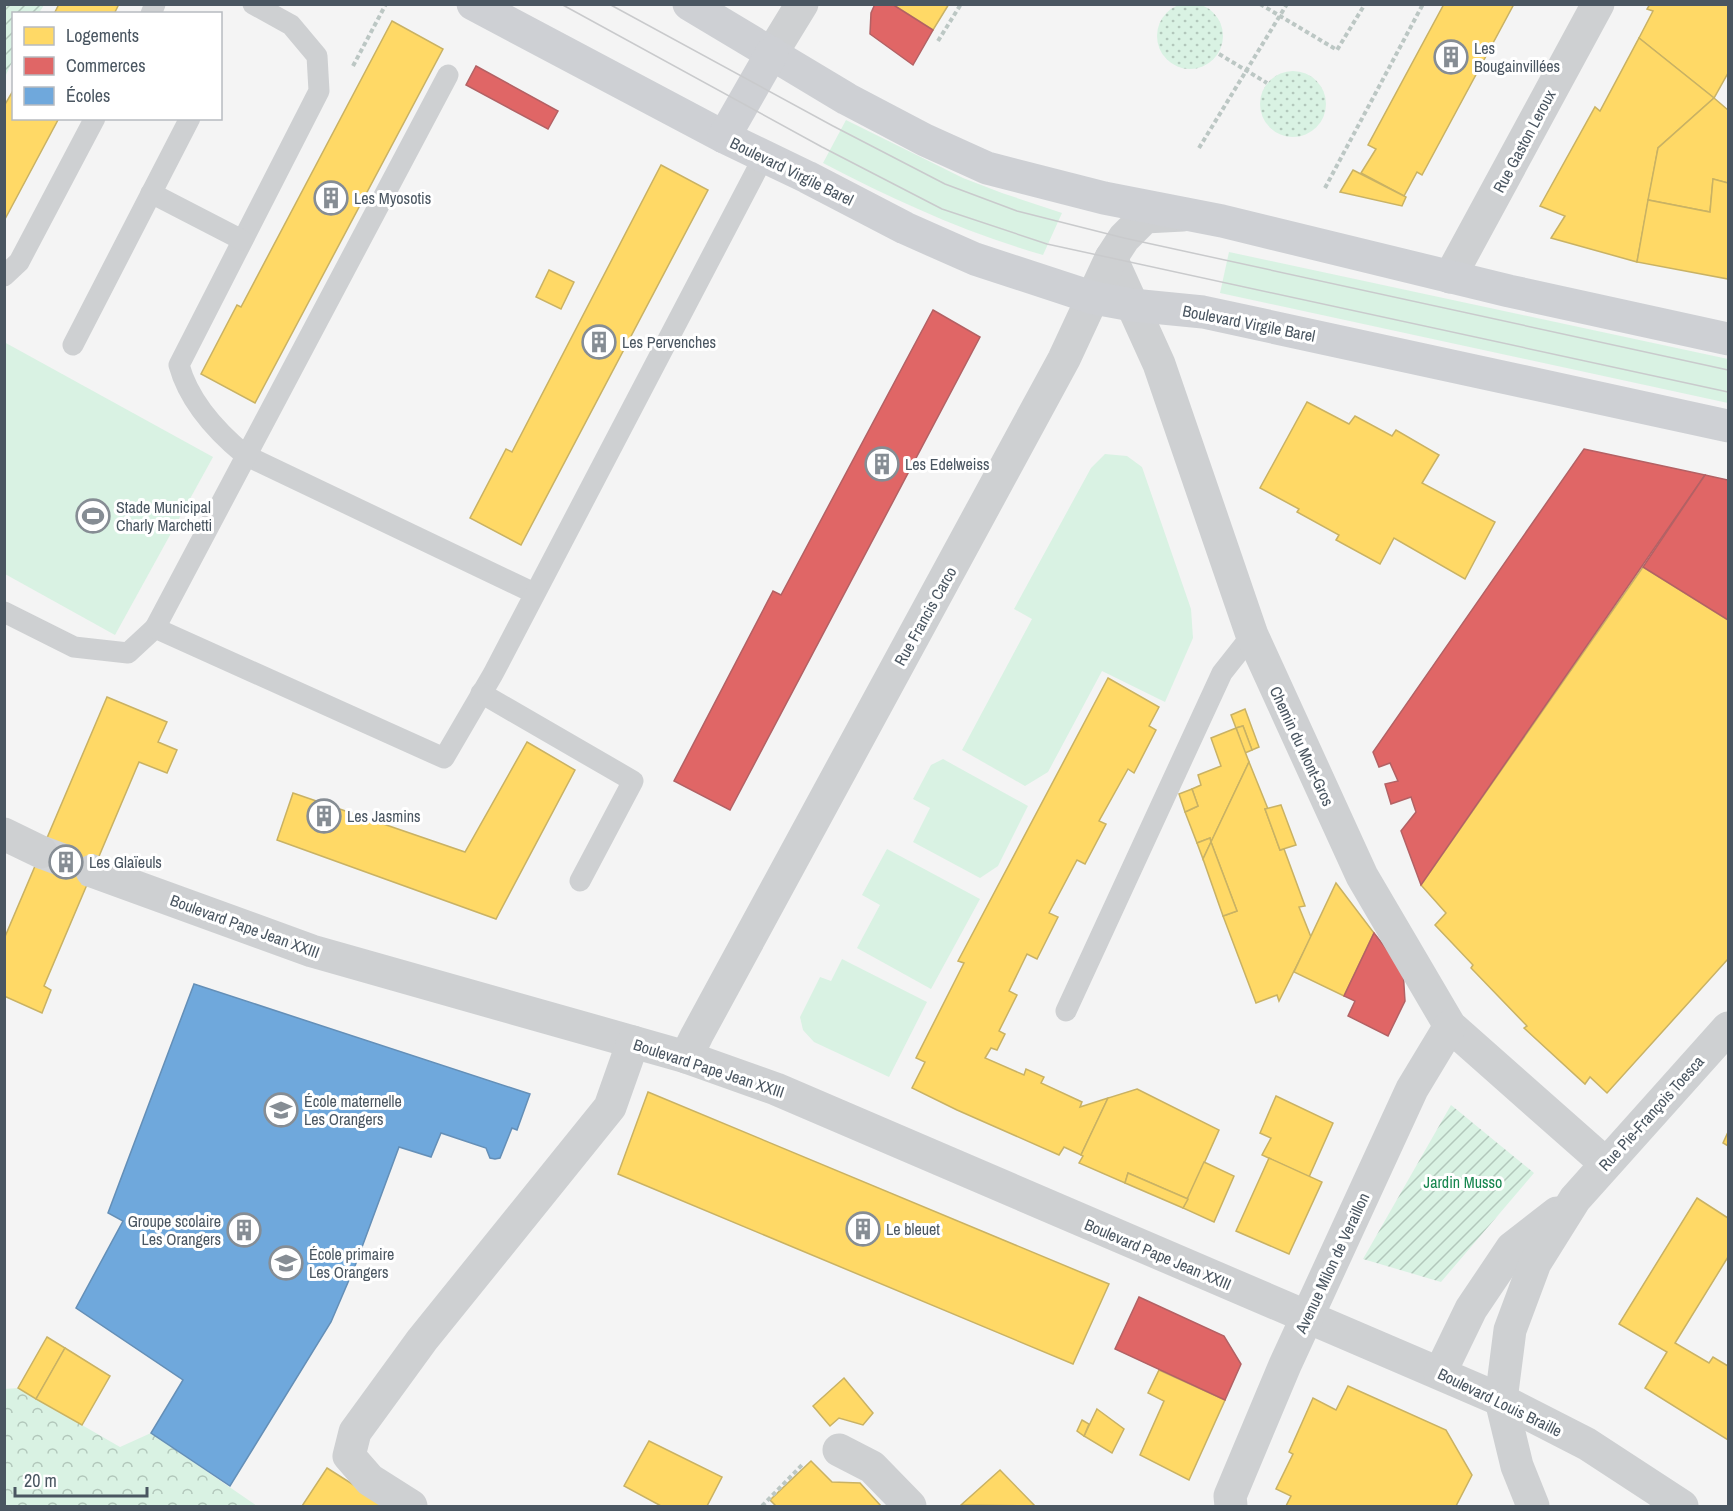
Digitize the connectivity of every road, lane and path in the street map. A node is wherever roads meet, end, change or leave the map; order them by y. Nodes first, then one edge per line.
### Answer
1 (253, 4) edge
2 (472, 4) edge
3 (689, 4) edge
4 (802, 4) edge
5 (961, 4) edge
6 (1260, 4) edge
7 (1287, 4) edge
8 (1365, 4) edge
9 (1423, 4) edge
10 (1598, 4) edge
11 (1280, 16) junction
12 (938, 41) dead end
13 (772, 53) junction
14 (1219, 54) dead end
15 (1247, 72) junction
16 (448, 75) dead end
17 (1267, 82) dead end
18 (94, 120) edge
19 (189, 120) edge
20 (724, 137) junction
21 (1199, 148) dead end
22 (764, 156) junction
23 (1325, 188) dead end
24 (151, 193) junction
25 (1189, 214) junction
26 (242, 240) junction
27 (1111, 258) junction
28 (4, 276) edge
29 (1450, 277) junction
30 (1094, 298) junction
31 (1132, 305) junction
32 (1728, 339) edge
33 (73, 345) dead end
34 (1728, 426) edge
35 (245, 455) junction
36 (534, 593) junction
37 (4, 612) edge
38 (155, 628) junction
39 (1252, 635) junction
40 (481, 693) junction
41 (4, 834) edge
42 (41, 852) tunnel mouth
43 (92, 871) tunnel mouth
44 (580, 881) dead end
45 (1066, 1011) dead end
46 (1450, 1026) junction
47 (1728, 1028) edge
48 (633, 1042) junction
49 (686, 1057) junction
50 (1605, 1163) junction
51 (1575, 1199) junction
52 (1307, 1317) junction
53 (1440, 1373) junction
54 (1501, 1400) junction
55 (839, 1449) joint
56 (411, 1506) edge
57 (762, 1506) edge
58 (910, 1506) edge
59 (1232, 1506) edge
60 (1533, 1506) edge
61 (1682, 1506) edge

1 - 26 lane
2 - 20 main road, Boulevard Virgile Barel
3 - 13 main road
4 - 13 street
5 - 12 path
6 - 11 path
7 - 11 path
8 - 11 path
9 - 23 path
10 - 29 street, Rue Gaston Leroux
11 - 15 path
13 - 20 main road, Boulevard Virgile Barel
13 - 25 main road
14 - 15 path
15 - 17 path
15 - 21 path
16 - 35 lane
18 - 28 lane
19 - 24 lane
20 - 22 main road, Boulevard Virgile Barel
22 - 30 main road, Boulevard Virgile Barel
22 - 36 lane
24 - 26 lane
24 - 33 lane
25 - 27 street, Rue Francis Carco
25 - 29 main road
26 - 35 lane
27 - 30 street, Rue Francis Carco
27 - 31 street, Chemin du Mont-Gros
29 - 32 main road
30 - 31 main road, Boulevard Virgile Barel
30 - 49 street, Rue Francis Carco
31 - 34 main road, Boulevard Virgile Barel
31 - 39 street, Chemin du Mont-Gros
35 - 36 lane
35 - 38 lane
36 - 40 lane
37 - 38 lane
38 - 40 lane
39 - 45 lane
39 - 46 street, Chemin du Mont-Gros
40 - 44 lane
41 - 42 street
43 - 48 street, Boulevard Pape Jean XXIII
46 - 50 street, Chemin du Mont-Gros
46 - 52 street, Avenue Milon de Veraillon
47 - 50 street, Rue Pie-François Toesca
48 - 49 street, Boulevard Pape Jean XXIII
48 - 56 street
49 - 52 street, Boulevard Pape Jean XXIII
50 - 51 street, Rue Pie-François Toesca
51 - 53 street
51 - 54 street
52 - 53 street, Boulevard Louis Braille
52 - 59 street, Avenue Milon de Veraillon
53 - 54 street, Boulevard Louis Braille
54 - 60 street
54 - 61 street, Boulevard Louis Braille
55 - 57 path
55 - 58 street

